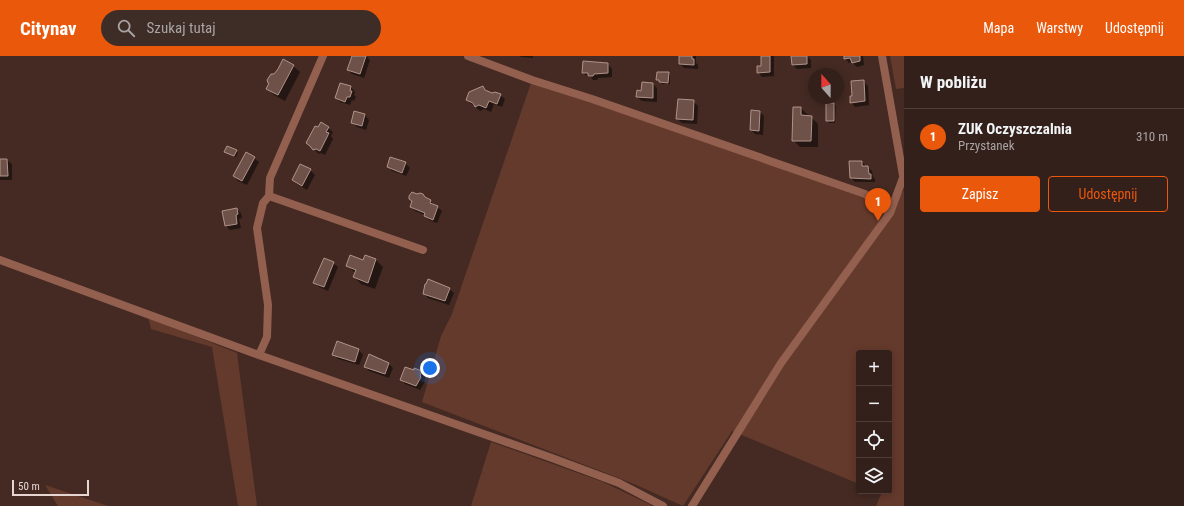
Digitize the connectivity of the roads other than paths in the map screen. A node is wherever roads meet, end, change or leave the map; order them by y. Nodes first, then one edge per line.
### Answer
1 (323, 56) edge
2 (468, 56) edge
3 (882, 56) edge
4 (904, 180) edge
5 (269, 196) junction
6 (890, 213) junction
7 (423, 250) dead end
8 (0, 260) edge
9 (259, 355) junction
10 (663, 506) edge
11 (692, 506) edge

1 - 5 street
2 - 6 street
3 - 4 street
4 - 6 street
5 - 7 street
5 - 9 street
6 - 11 street
8 - 9 street
9 - 10 street

